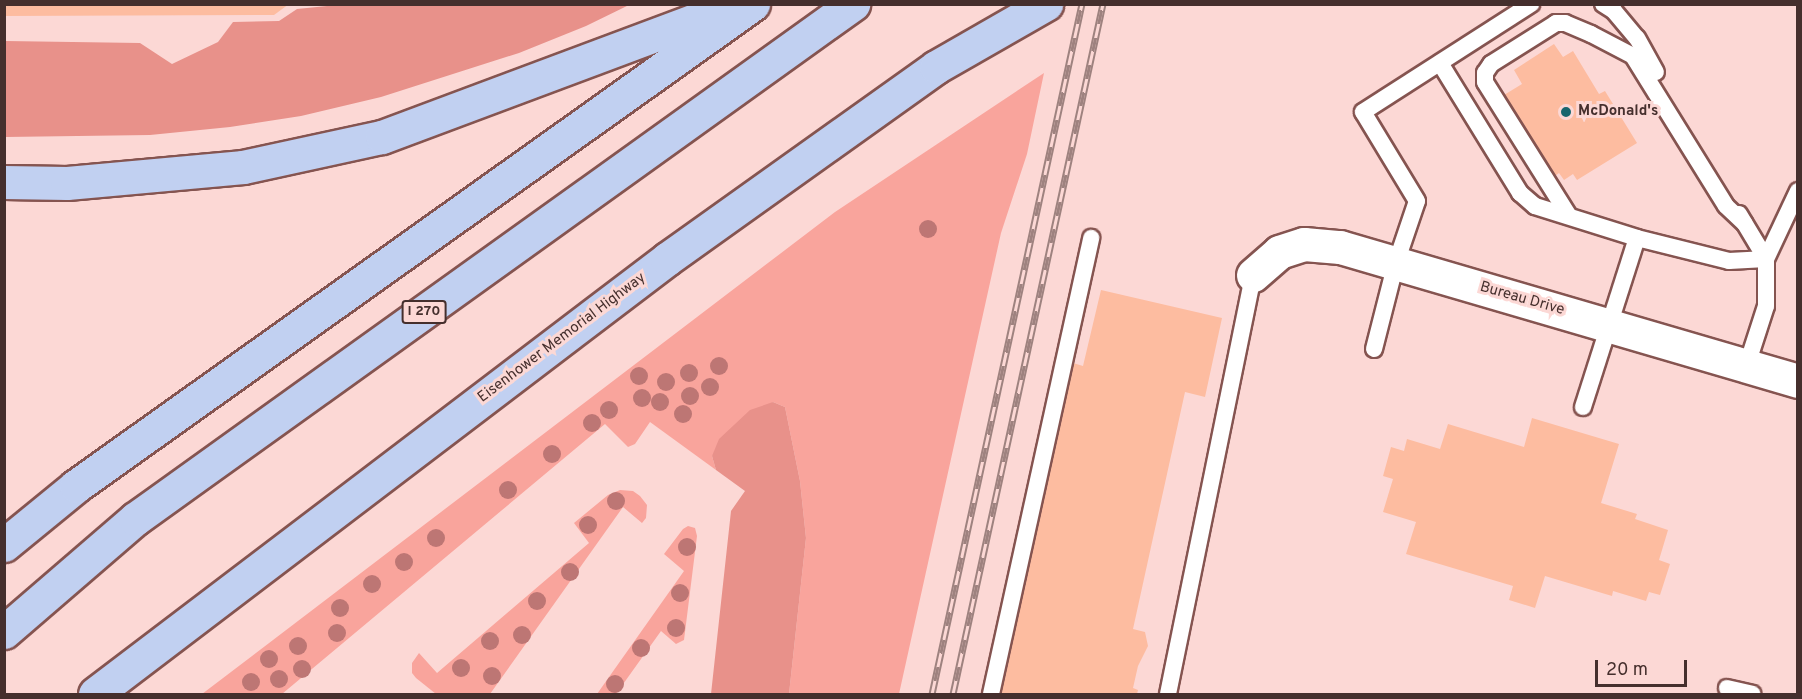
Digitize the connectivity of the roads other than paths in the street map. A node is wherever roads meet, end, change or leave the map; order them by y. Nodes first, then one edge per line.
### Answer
1 (736, 4) edge
2 (753, 4) edge
3 (853, 4) edge
4 (1046, 4) edge
5 (1531, 4) edge
6 (1603, 4) edge
7 (1440, 63) junction
8 (4, 182) edge
9 (1797, 191) edge
10 (1569, 216) junction
11 (1744, 223) junction
12 (1091, 238) dead end
13 (1637, 238) junction
14 (1766, 260) junction
15 (1396, 263) junction
16 (1253, 275) joint
17 (1611, 325) junction
18 (1374, 349) dead end
19 (1747, 365) junction
20 (1797, 381) edge
21 (1583, 407) dead end
22 (4, 545) edge
23 (4, 632) edge
24 (1727, 688) dead end
25 (95, 694) edge
26 (991, 694) edge
27 (1168, 694) edge
28 (1752, 694) edge

1 - 8 highway
2 - 22 highway
3 - 23 highway, I 270
4 - 25 highway, Eisenhower Memorial Highway
5 - 7 lane
6 - 11 lane
7 - 10 lane
7 - 15 lane
9 - 14 lane
10 - 11 lane
10 - 13 lane
11 - 14 lane
12 - 26 lane
13 - 14 lane
13 - 17 lane
14 - 19 lane
15 - 16 street, Bureau Drive
15 - 17 street, Bureau Drive
15 - 18 lane
16 - 27 lane
17 - 19 street, Bureau Drive
17 - 21 lane
19 - 20 street, Bureau Drive
24 - 28 lane

